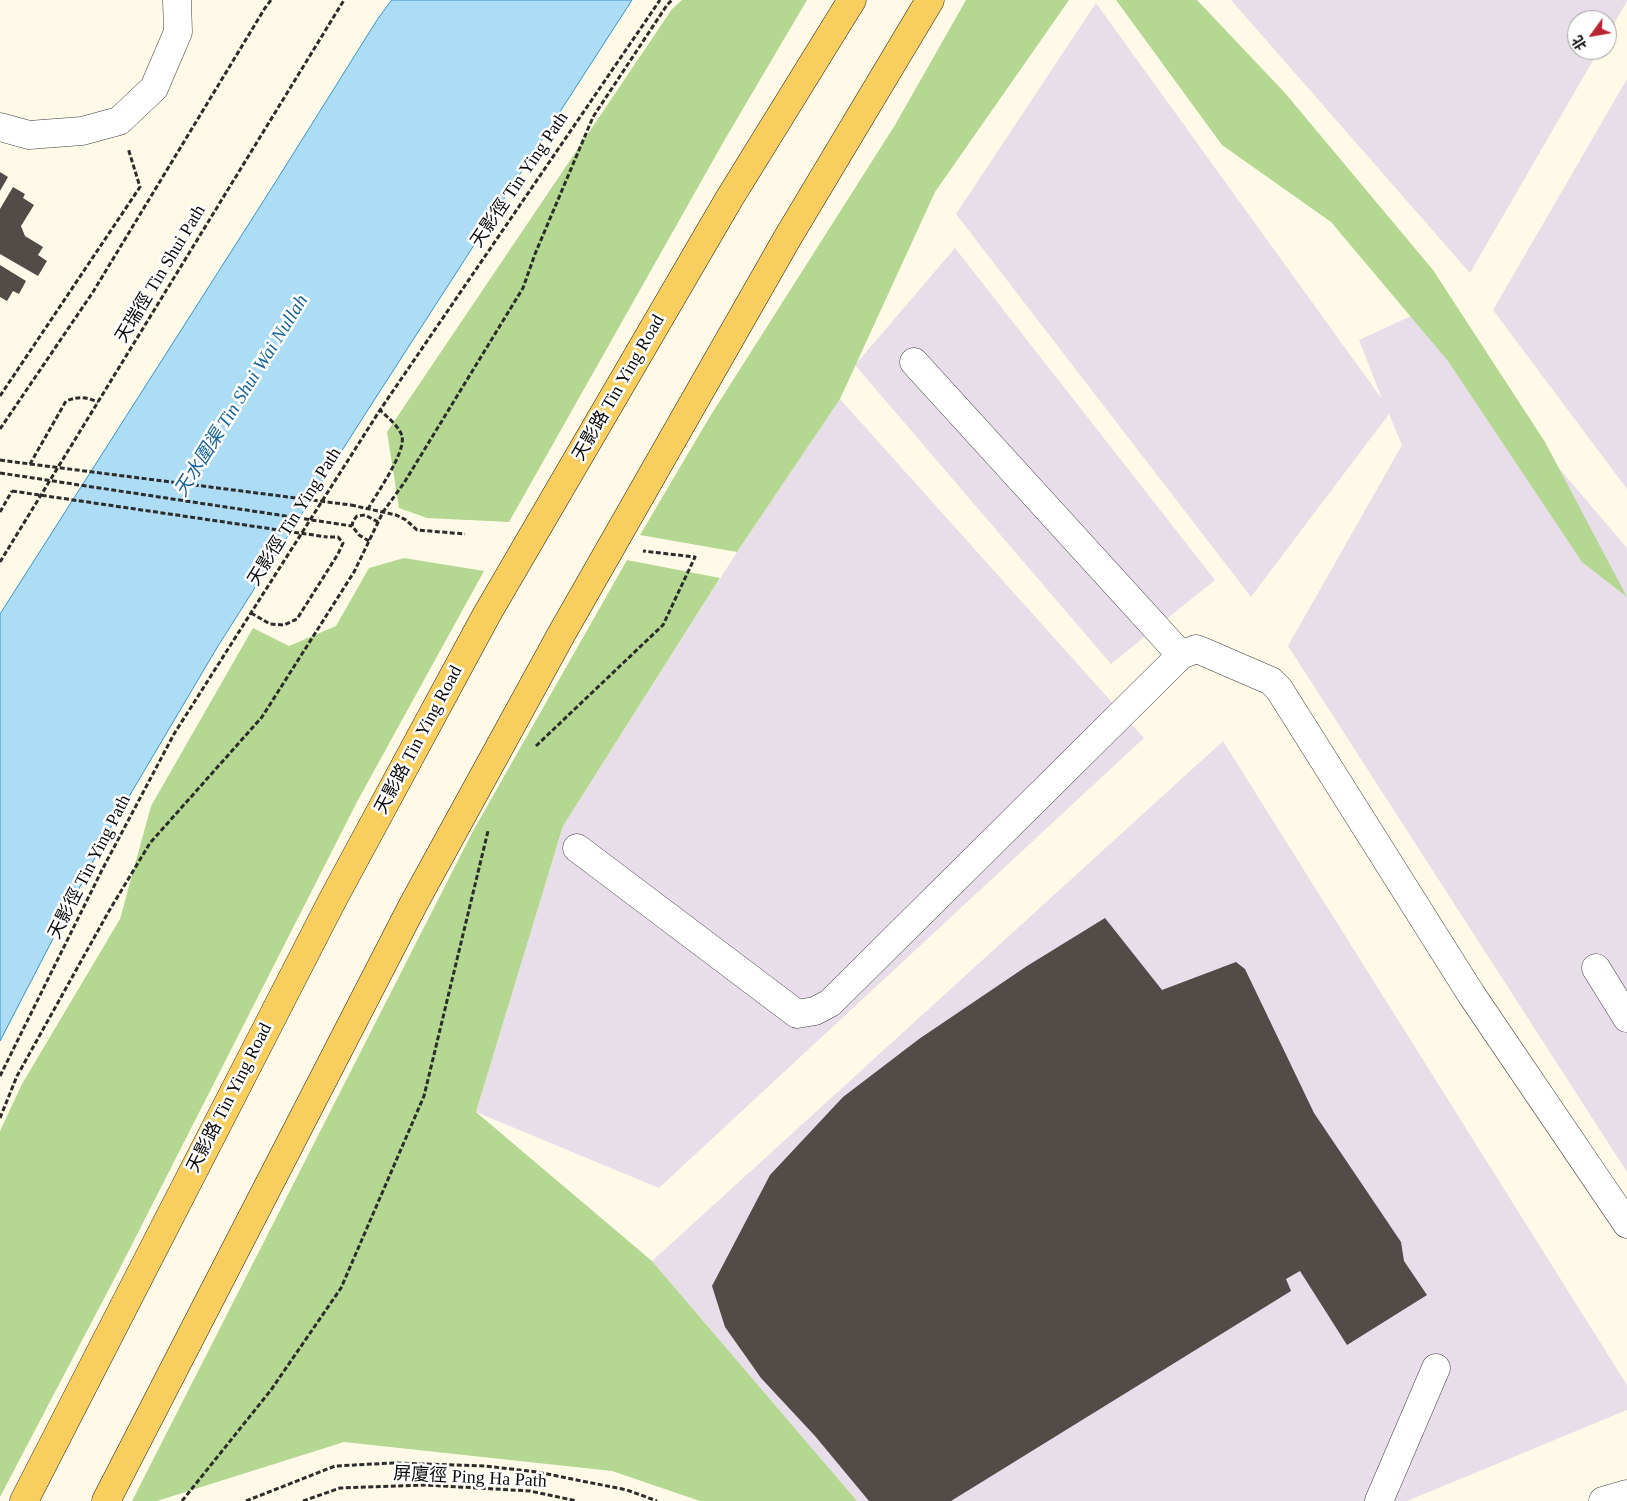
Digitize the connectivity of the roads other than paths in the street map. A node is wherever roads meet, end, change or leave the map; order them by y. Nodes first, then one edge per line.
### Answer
1 (177, 0) edge
2 (852, 0) edge
3 (930, 0) edge
4 (0, 127) edge
5 (914, 362) dead end
6 (1182, 655) junction
7 (577, 848) dead end
8 (1596, 968) dead end
9 (1627, 1018) edge
10 (1627, 1224) edge
11 (1436, 1368) dead end
12 (111, 1492) edge
13 (1627, 1494) edge
14 (25, 1499) edge
15 (1379, 1501) edge
16 (1603, 1501) edge

1 - 4 street
2 - 14 main road, 天影路 Tin Ying Road
3 - 12 main road
5 - 6 street
6 - 7 street
6 - 10 street
8 - 9 street
11 - 15 street
13 - 16 street

